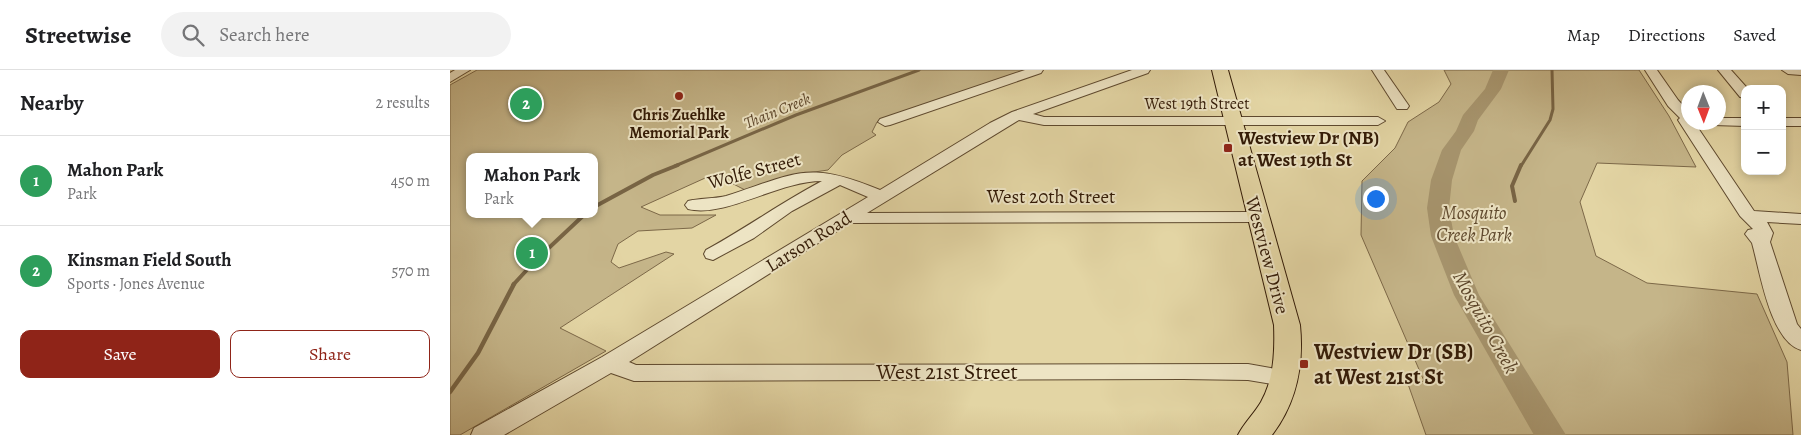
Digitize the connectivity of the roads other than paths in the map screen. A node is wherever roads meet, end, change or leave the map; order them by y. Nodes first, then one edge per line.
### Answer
1 (464, 70) edge
2 (1037, 70) edge
3 (1144, 70) edge
4 (1220, 70) edge
5 (1378, 70) edge
6 (1651, 70) edge
7 (1724, 70) edge
8 (1788, 70) edge
9 (1801, 71) edge
10 (450, 78) edge
11 (1741, 89) edge
12 (1402, 106) dead end
13 (1017, 115) junction
14 (1681, 118) edge
15 (1232, 120) junction
16 (1378, 121) dead end
17 (885, 122) dead end
18 (1726, 122) edge
19 (1741, 122) edge
20 (1786, 122) edge
21 (1801, 122) edge
22 (1693, 130) edge
23 (838, 179) junction
24 (881, 196) junction
25 (694, 205) dead end
26 (1749, 216) junction
27 (1258, 217) junction
28 (845, 218) junction
29 (1801, 219) edge
30 (713, 254) dead end
31 (1801, 342) edge
32 (610, 363) junction
33 (1285, 378) junction
34 (483, 435) edge
35 (1254, 435) edge

1 - 10 street
2 - 17 street
3 - 13 street, Larson Road
4 - 15 main road, Westview Drive
5 - 12 street
6 - 14 street
7 - 11 street
8 - 9 street
13 - 15 street, West 19th Street
13 - 24 street, Larson Road
15 - 16 street, West 19th Street
15 - 27 main road, Westview Drive
18 - 19 street
20 - 21 street
22 - 26 street
23 - 24 street, Wolfe Street
23 - 25 street, Wolfe Street
23 - 30 street
24 - 28 street, Larson Road
26 - 29 street
26 - 31 street
27 - 28 street, West 20th Street
27 - 33 main road, Westview Drive
28 - 32 street, Larson Road
32 - 33 street, West 21st Street
32 - 34 street, Larson Road
33 - 35 main road, Westview Drive

